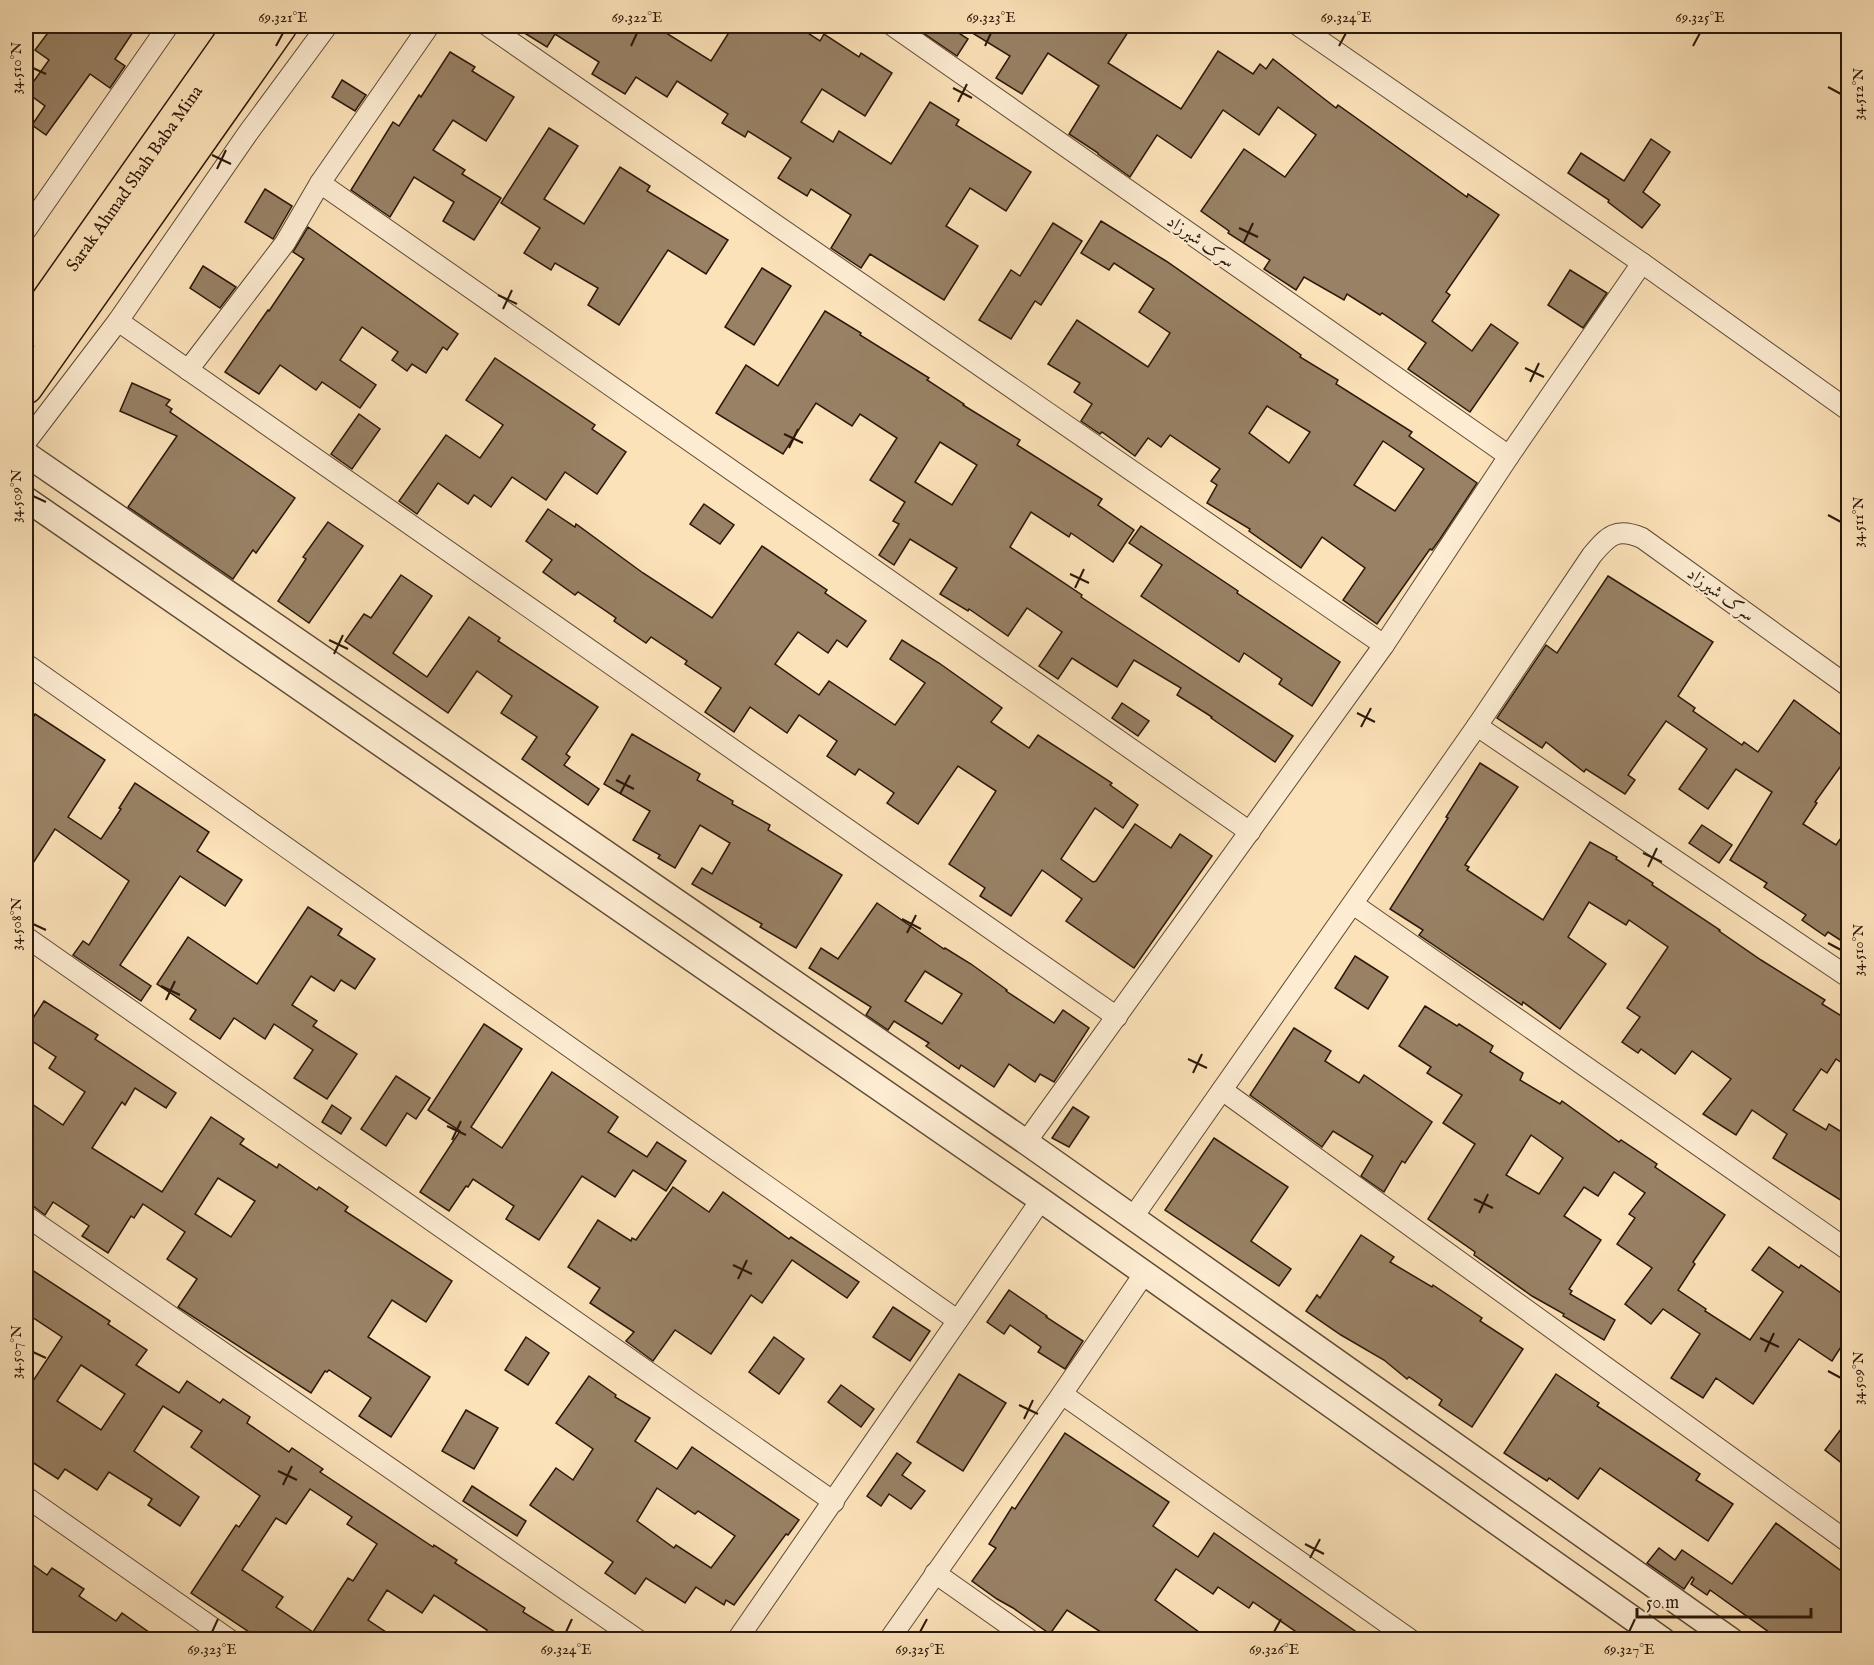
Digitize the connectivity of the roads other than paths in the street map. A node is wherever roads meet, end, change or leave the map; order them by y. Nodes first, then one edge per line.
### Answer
1 (168, 26) edge
2 (241, 26) edge
3 (280, 26) edge
4 (327, 26) edge
5 (429, 26) edge
6 (488, 26) edge
7 (893, 26) edge
8 (1299, 26) edge
9 (320, 183) junction
10 (26, 230) edge
11 (1642, 262) junction
12 (118, 321) junction
13 (26, 332) edge
14 (188, 370) junction
15 (26, 387) edge
16 (1848, 410) edge
17 (26, 442) edge
18 (26, 454) edge
19 (1509, 456) junction
20 (26, 499) edge
21 (1384, 645) junction
22 (26, 664) edge
23 (1848, 686) edge
24 (1477, 726) junction
25 (1250, 832) junction
26 (1353, 904) junction
27 (26, 937) edge
28 (1848, 977) edge
29 (1117, 1017) junction
30 (1222, 1090) junction
31 (983, 1112) junction
32 (1026, 1142) junction
33 (961, 1144) junction
34 (1041, 1200) junction
35 (26, 1216) edge
36 (1133, 1216) junction
37 (1848, 1250) edge
38 (1144, 1274) junction
39 (957, 1320) junction
40 (1062, 1394) junction
41 (26, 1497) edge
42 (834, 1502) junction
43 (1848, 1542) edge
44 (935, 1573) junction
45 (230, 1640) edge
46 (639, 1640) edge
47 (737, 1640) edge
48 (889, 1640) edge
49 (1030, 1640) edge
50 (1411, 1640) edge
51 (1663, 1640) edge
52 (1731, 1640) edge

1 - 10 street
2 - 13 highway, Sarak Ahmad Shah Baba Mina
3 - 15 highway
4 - 12 street
5 - 9 street
6 - 21 street
7 - 19 street, سرک شیرزاد
8 - 11 street
9 - 14 street
9 - 25 street
11 - 16 street
11 - 19 street
12 - 14 street
12 - 17 street
14 - 29 street
18 - 31 street
19 - 21 street
20 - 33 street
21 - 25 street
22 - 39 street
23 - 24 street, سرک شیرزاد
24 - 26 street
24 - 28 street
25 - 29 street
26 - 30 street
26 - 37 street
27 - 42 street
29 - 32 street
30 - 36 street
30 - 43 street
31 - 32 street
31 - 33 street
32 - 36 street
33 - 34 street
34 - 38 street
34 - 39 street
35 - 46 street
36 - 52 street
38 - 40 street
38 - 51 street
39 - 42 street
40 - 44 street
40 - 50 street
41 - 45 street
42 - 47 street
44 - 48 street
44 - 49 street

